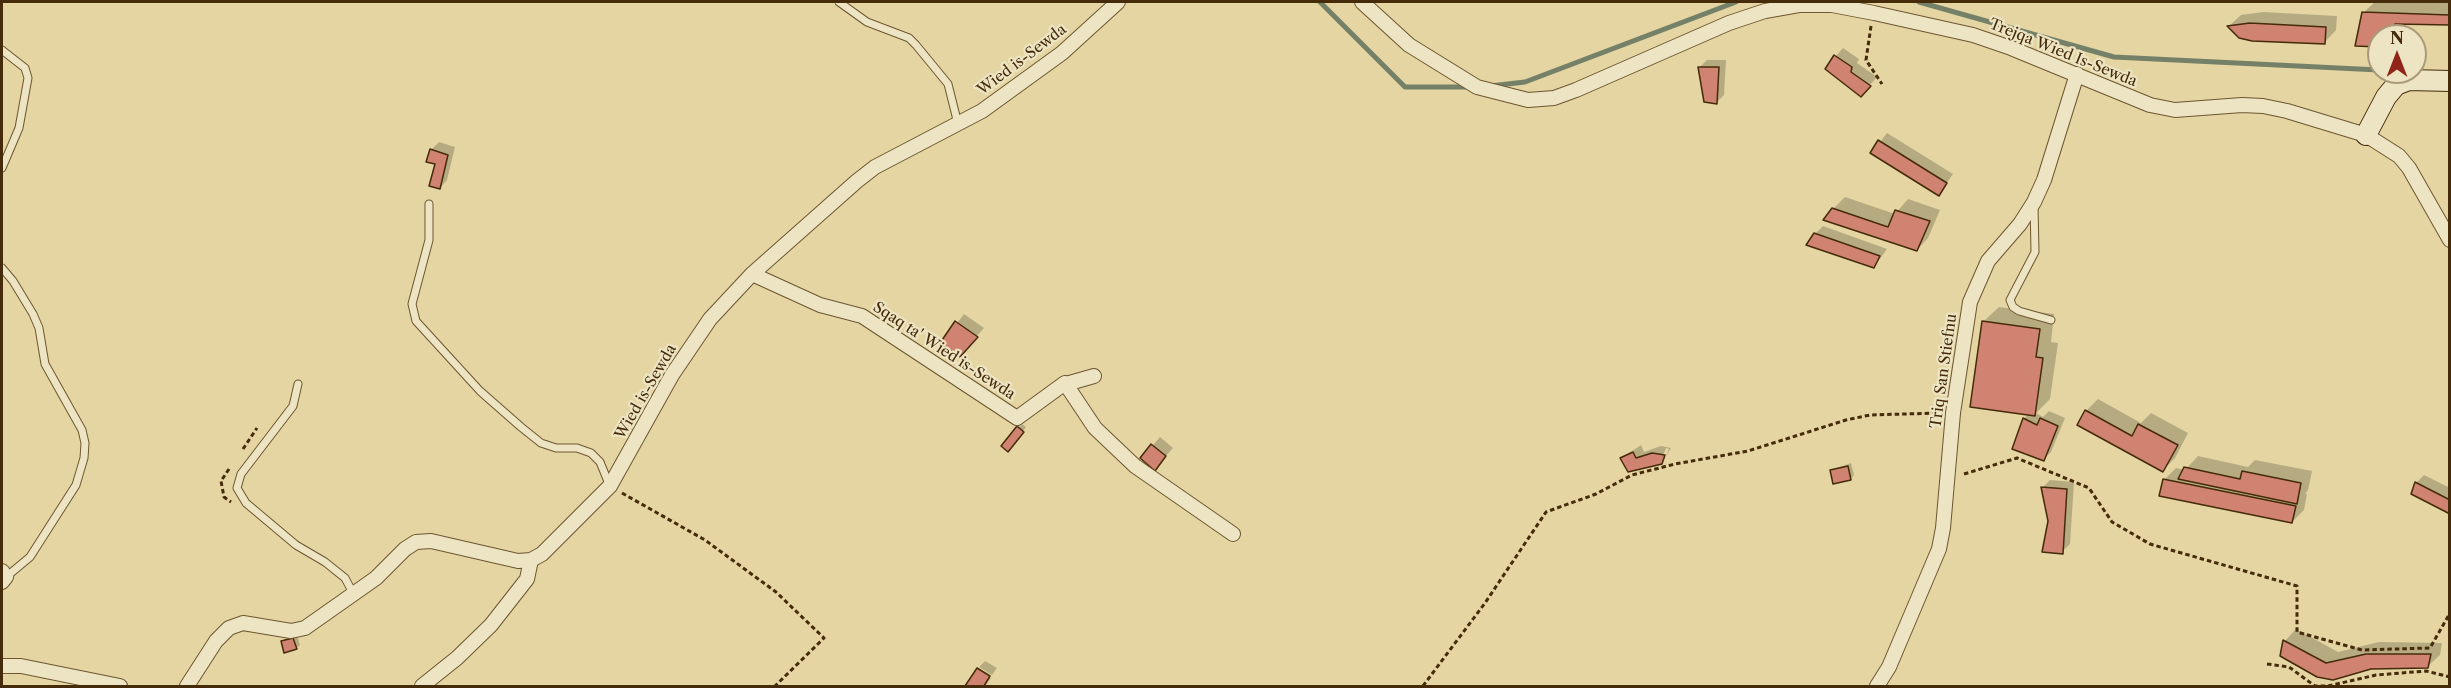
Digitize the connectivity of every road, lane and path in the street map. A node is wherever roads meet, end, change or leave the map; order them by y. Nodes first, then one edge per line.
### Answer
1 (838, 2) edge
2 (1118, 2) edge
3 (1362, 2) edge
4 (1875, 7) edge
5 (2, 50) edge
6 (2077, 74) junction
7 (2450, 81) edge
8 (1882, 84) dead end
9 (958, 124) junction
10 (2366, 135) junction
11 (2, 168) edge
12 (2034, 202) junction
13 (429, 204) dead end
14 (2450, 240) edge
15 (2, 268) edge
16 (752, 274) junction
17 (2051, 320) dead end
18 (1094, 376) dead end
19 (298, 384) dead end
20 (1066, 384) junction
21 (1953, 413) junction
22 (1947, 478) junction
23 (610, 486) junction
24 (1233, 534) dead end
25 (531, 560) junction
26 (3, 577) edge
27 (354, 595) junction
28 (2450, 613) edge
29 (2267, 664) dead end
30 (2, 666) edge
31 (2450, 677) edge
32 (120, 687) edge
33 (187, 687) edge
34 (422, 687) edge
35 (775, 687) edge
36 (1423, 687) edge
37 (1877, 687) edge

1 - 9 lane
2 - 9 street, Wied is-Sewda
3 - 4 street, Trejqa Wied Is-Sewda
4 - 6 street, Trejqa Wied Is-Sewda
4 - 8 path
5 - 11 lane
6 - 10 street, Trejqa Wied Is-Sewda
6 - 12 street, Triq San Stiefnu
7 - 10 street
9 - 16 street, Wied is-Sewda
10 - 14 street, Trejqa Wied Is-Sewda
12 - 17 lane
12 - 21 street, Triq San Stiefnu
13 - 23 lane
15 - 26 lane
16 - 20 street, Sqaq ta' Wied is-Sewda
16 - 23 street, Wied is-Sewda
18 - 20 street
19 - 27 lane
20 - 24 street
21 - 22 street, Triq San Stiefnu
21 - 36 path
22 - 28 path
22 - 37 street, Triq San Stiefnu
23 - 25 street, Wied is-Sewda
23 - 35 path
25 - 27 street
25 - 34 street
27 - 33 street
29 - 31 path
30 - 32 street

